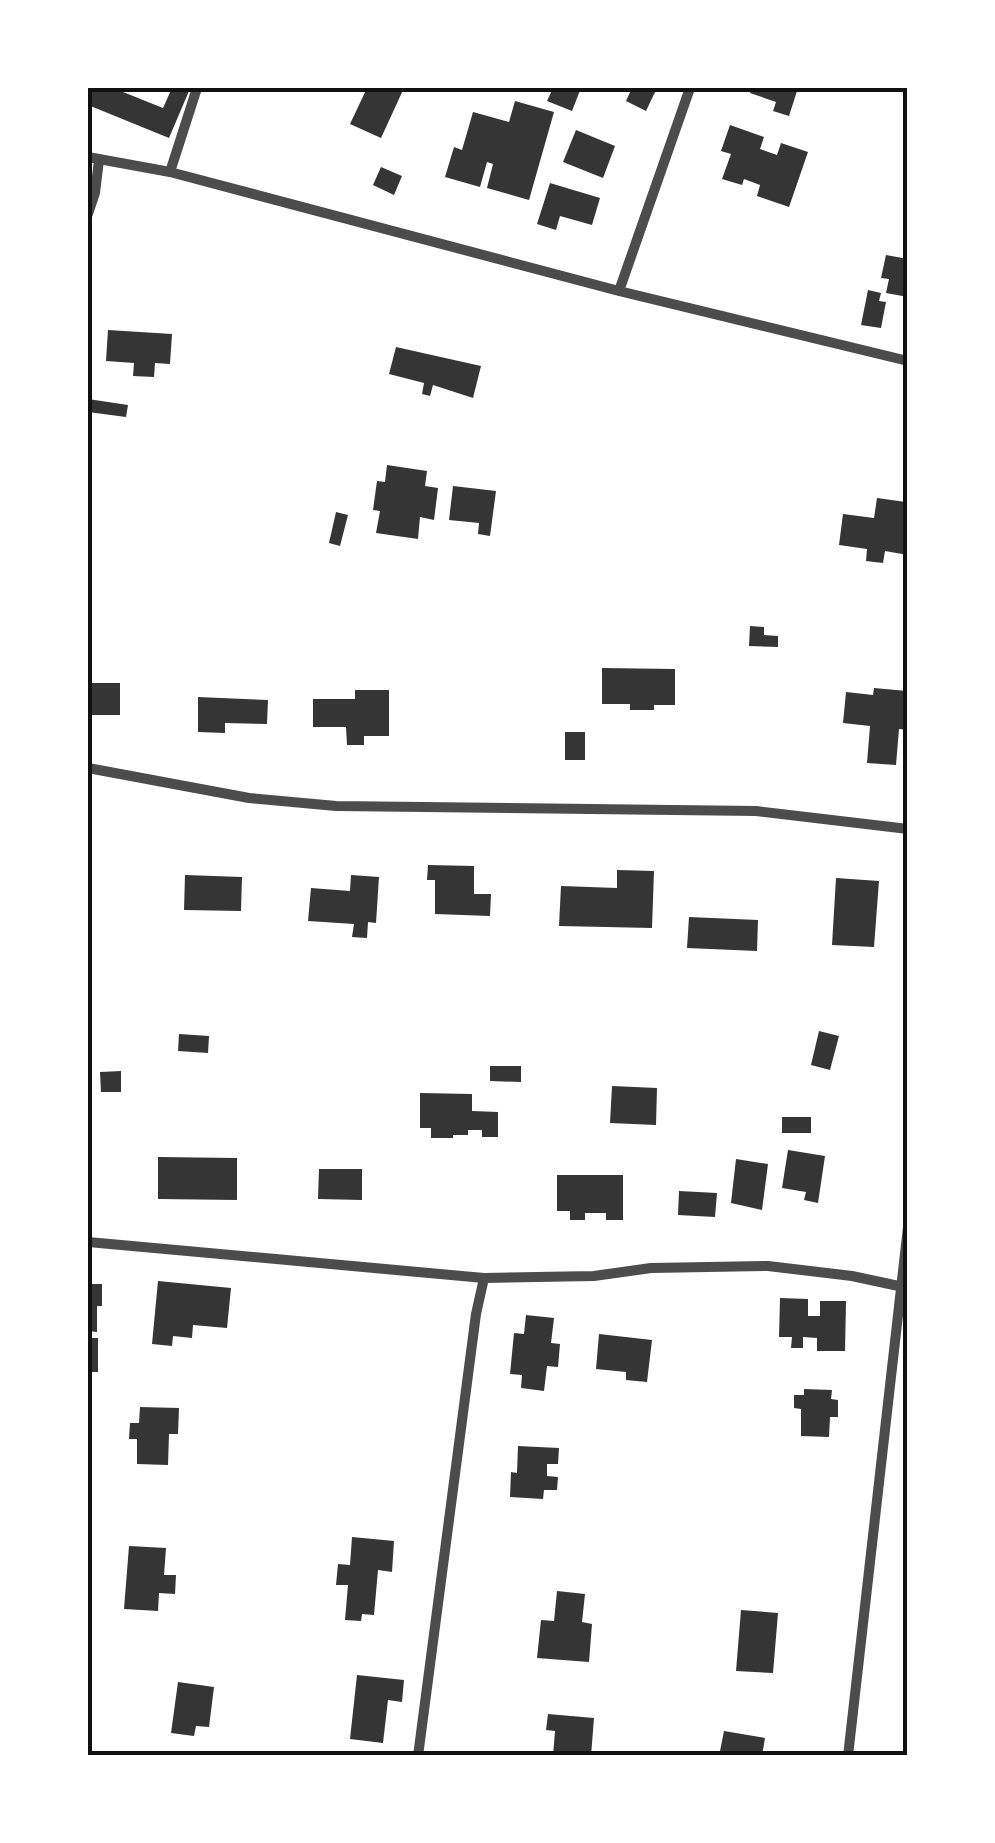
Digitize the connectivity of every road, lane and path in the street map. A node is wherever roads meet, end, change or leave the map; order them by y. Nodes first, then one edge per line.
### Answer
1 (198, 88) edge
2 (690, 88) edge
3 (93, 158) edge
4 (170, 172) junction
5 (88, 214) edge
6 (619, 290) junction
7 (908, 361) edge
8 (88, 768) edge
9 (908, 829) edge
10 (908, 1227) edge
11 (88, 1242) edge
12 (484, 1278) junction
13 (903, 1288) edge
14 (418, 1756) edge
15 (848, 1756) edge

1 - 4 street
2 - 6 street
3 - 4 street
3 - 5 street
4 - 6 street
6 - 7 street
8 - 9 street
10 - 13 street
11 - 12 street
12 - 13 street
12 - 14 street
13 - 15 street

